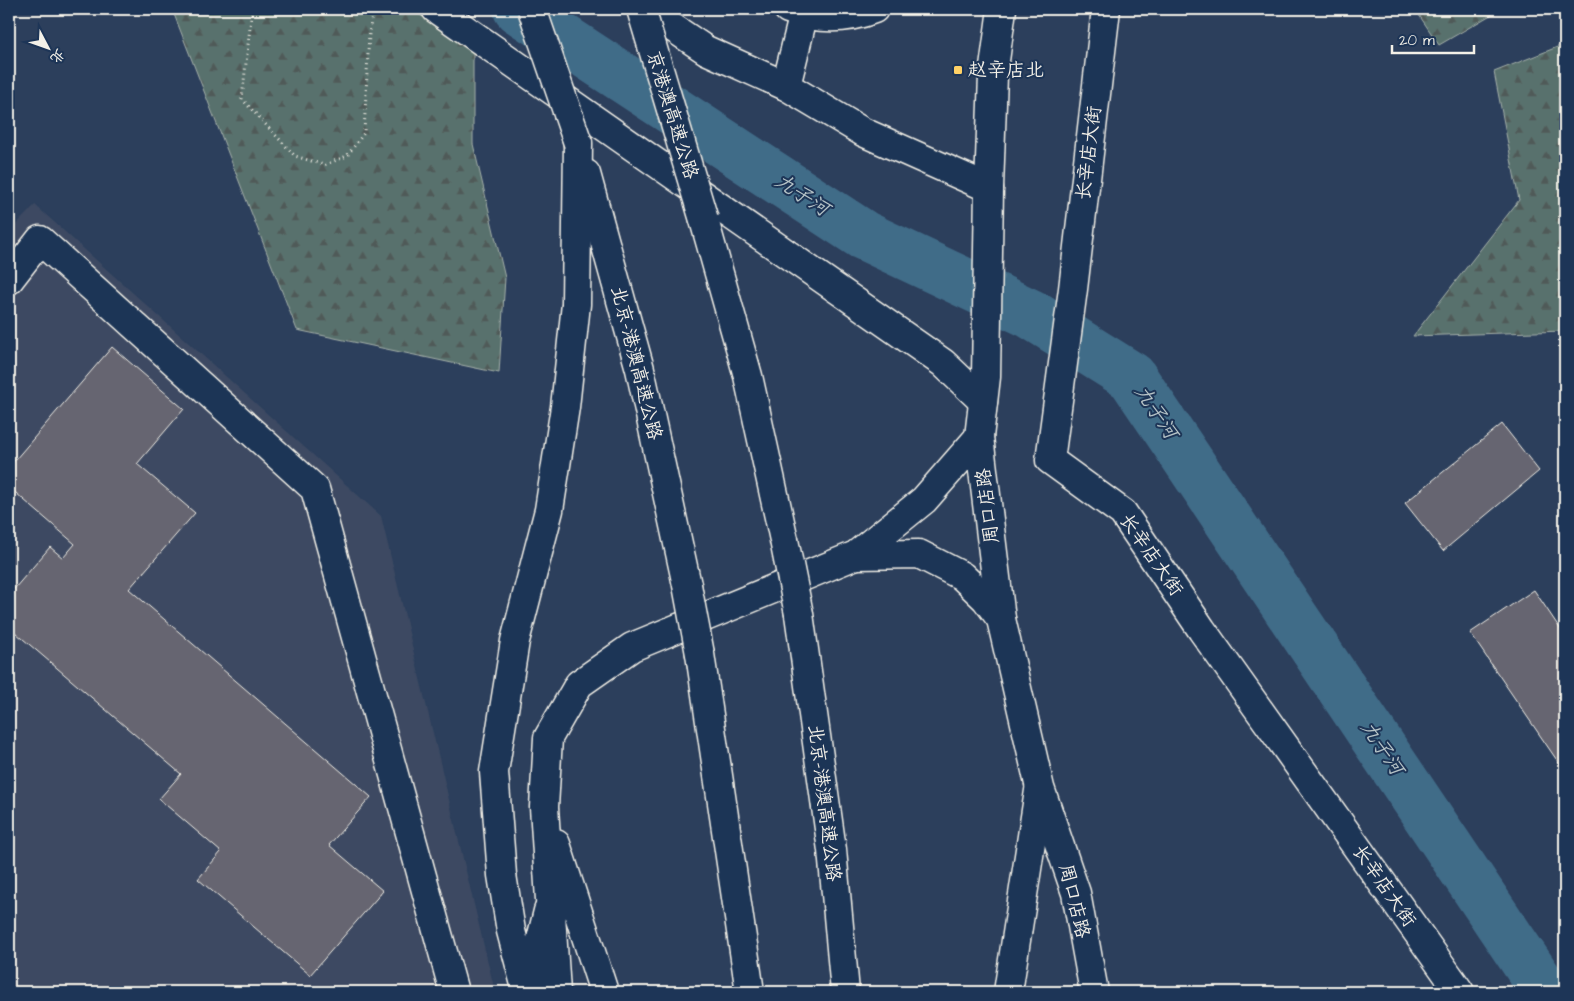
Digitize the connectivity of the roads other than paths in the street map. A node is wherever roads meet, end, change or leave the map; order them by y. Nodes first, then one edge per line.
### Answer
1 (436, 9) edge
2 (532, 9) edge
3 (640, 9) edge
4 (645, 9) edge
5 (788, 9) edge
6 (805, 9) edge
7 (874, 9) edge
8 (1002, 9) edge
9 (1106, 9) edge
10 (786, 86) junction
11 (578, 143) junction
12 (989, 188) junction
13 (9, 280) edge
14 (984, 389) junction
15 (979, 436) junction
16 (856, 555) junction
17 (799, 614) joint
18 (1000, 619) junction
19 (1040, 788) junction
20 (544, 807) junction
21 (550, 902) junction
22 (454, 992) edge
23 (528, 992) edge
24 (556, 992) edge
25 (604, 992) edge
26 (750, 992) edge
27 (845, 992) edge
28 (1008, 992) edge
29 (1094, 992) edge
30 (1460, 992) edge

1 - 14 main road
2 - 11 main road, bridge
3 - 17 main road, 京港澳高速公路, bridge
4 - 10 main road
5 - 7 main road
6 - 10 main road
8 - 12 main road, 周口店路
9 - 30 main road, 长辛店大街
10 - 12 main road
11 - 23 main road
11 - 26 main road, 北京-港澳高速公路, bridge
12 - 14 main road, 周口店路
13 - 22 main road
14 - 15 main road, 周口店路
15 - 16 main road
15 - 18 main road, 周口店路
16 - 18 main road
16 - 20 main road
17 - 27 main road, 北京-港澳高速公路
18 - 19 main road, 周口店路
19 - 28 main road
19 - 29 main road, 周口店路
20 - 21 main road
20 - 25 main road
21 - 23 main road
21 - 24 main road

